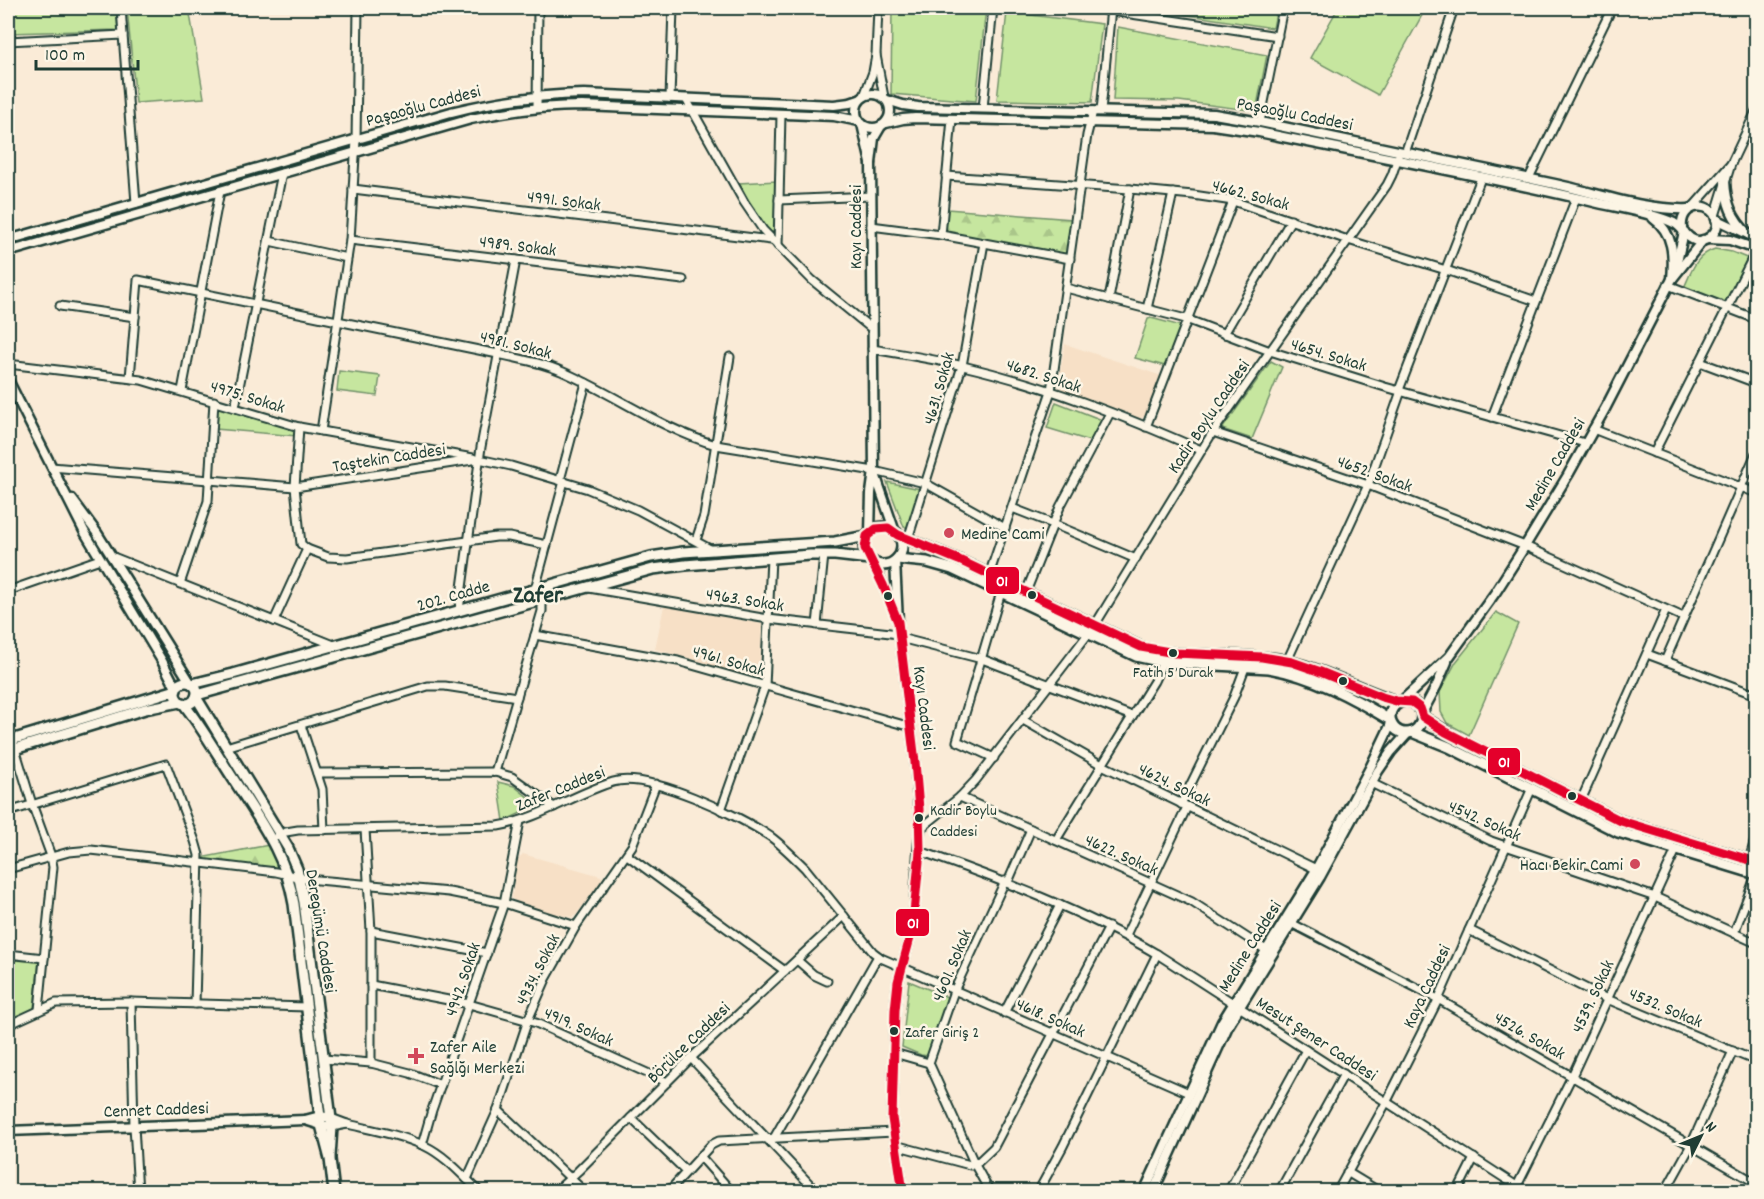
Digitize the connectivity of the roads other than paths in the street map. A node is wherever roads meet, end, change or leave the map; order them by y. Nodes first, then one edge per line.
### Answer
1 (121, 8) edge
2 (358, 8) edge
3 (538, 8) edge
4 (673, 8) edge
5 (878, 8) edge
6 (993, 8) edge
7 (1091, 8) edge
8 (1283, 8) edge
9 (1454, 8) edge
10 (1612, 8) edge
11 (1111, 9) edge
12 (123, 35) junction
13 (1278, 36) junction
14 (8, 41) edge
15 (876, 55) junction
16 (537, 96) junction
17 (670, 98) junction
18 (861, 98) junction
19 (885, 98) junction
20 (686, 99) junction
21 (537, 108) junction
22 (983, 108) junction
23 (693, 111) junction
24 (1097, 111) junction
25 (1756, 111) edge
26 (781, 114) junction
27 (952, 119) junction
28 (860, 122) junction
29 (1090, 122) junction
30 (1260, 122) junction
31 (884, 125) junction
32 (357, 140) junction
33 (1402, 152) junction
34 (356, 153) junction
35 (1397, 161) junction
36 (871, 163) junction
37 (1731, 164) junction
38 (282, 173) junction
39 (946, 176) junction
40 (1481, 178) junction
41 (1529, 178) junction
42 (1725, 181) junction
43 (1080, 185) junction
44 (353, 189) junction
45 (1130, 189) junction
46 (220, 191) junction
47 (1173, 193) junction
48 (871, 196) junction
49 (1576, 198) junction
50 (779, 200) junction
51 (1233, 201) junction
52 (136, 203) junction
53 (1691, 208) junction
54 (1649, 215) junction
55 (1715, 217) junction
56 (1291, 220) junction
57 (872, 226) junction
58 (1683, 230) junction
59 (941, 235) junction
60 (1752, 236) edge
61 (1706, 239) junction
62 (8, 240) edge
63 (350, 240) junction
64 (771, 240) junction
65 (1348, 240) junction
66 (269, 241) junction
67 (984, 243) junction
68 (778, 246) junction
69 (1756, 250) edge
70 (8, 252) edge
71 (347, 258) junction
72 (1070, 259) junction
73 (516, 260) junction
74 (1446, 270) junction
75 (683, 280) dead end
76 (1670, 282) junction
77 (1066, 288) junction
78 (201, 293) junction
79 (1109, 299) junction
80 (1536, 301) junction
81 (256, 304) junction
82 (60, 306) dead end
83 (1728, 308) junction
84 (1147, 309) junction
85 (135, 317) junction
86 (1756, 319) edge
87 (1188, 320) junction
88 (338, 321) junction
89 (872, 329) junction
90 (1224, 334) junction
91 (872, 349) junction
92 (1270, 351) junction
93 (498, 354) junction
94 (730, 357) dead end
95 (1700, 362) junction
96 (8, 364) edge
97 (962, 366) junction
98 (130, 378) junction
99 (8, 380) edge
100 (586, 383) junction
101 (1756, 383) edge
102 (182, 391) junction
103 (1400, 391) junction
104 (1051, 392) junction
105 (214, 401) junction
106 (235, 407) junction
107 (1110, 413) junction
108 (1492, 417) junction
109 (299, 427) junction
110 (1146, 427) junction
111 (1593, 429) junction
112 (321, 431) junction
113 (1213, 432) junction
114 (1585, 444) junction
115 (716, 445) junction
116 (1201, 450) junction
117 (1654, 453) junction
118 (1756, 453) edge
119 (479, 459) junction
120 (51, 466) junction
121 (874, 471) junction
122 (209, 480) junction
123 (562, 481) junction
124 (925, 483) junction
125 (1368, 485) junction
126 (295, 487) junction
127 (1741, 487) junction
128 (63, 488) junction
129 (1756, 493) edge
130 (1012, 508) junction
131 (1053, 524) junction
132 (1005, 528) junction
133 (868, 535) junction
134 (900, 535) junction
135 (469, 540) junction
136 (696, 540) junction
137 (547, 545) junction
138 (1525, 546) junction
139 (307, 549) junction
140 (712, 550) junction
141 (824, 555) junction
142 (111, 556) junction
143 (771, 558) junction
144 (100, 559) junction
145 (1136, 559) junction
146 (871, 560) junction
147 (896, 560) junction
148 (989, 575) junction
149 (1004, 582) junction
150 (180, 584) junction
151 (586, 587) junction
152 (538, 588) junction
153 (8, 591) edge
154 (1001, 592) junction
155 (1026, 592) junction
156 (543, 600) junction
157 (459, 610) junction
158 (1666, 610) junction
159 (1683, 617) junction
160 (768, 619) junction
161 (274, 621) junction
162 (898, 622) junction
163 (817, 625) junction
164 (1095, 625) junction
165 (535, 634) junction
166 (1089, 634) junction
167 (900, 636) junction
168 (334, 645) junction
169 (1165, 651) junction
170 (1647, 654) junction
171 (1249, 657) junction
172 (1449, 657) junction
173 (982, 659) junction
174 (1287, 661) junction
175 (1665, 661) junction
176 (1163, 662) junction
177 (1245, 667) junction
178 (191, 683) junction
179 (1050, 685) junction
180 (765, 686) junction
181 (176, 689) junction
182 (1756, 695) edge
183 (197, 696) junction
184 (517, 697) junction
185 (1401, 701) junction
186 (182, 703) junction
187 (1422, 715) junction
188 (1132, 716) junction
189 (1023, 720) junction
190 (1391, 722) junction
191 (301, 724) junction
192 (911, 727) junction
193 (1410, 732) junction
194 (11, 745) edge
195 (226, 747) junction
196 (994, 758) junction
197 (1102, 765) junction
198 (495, 772) junction
199 (317, 773) junction
200 (1371, 783) junction
201 (656, 784) junction
202 (1532, 788) junction
203 (960, 797) junction
204 (1581, 801) junction
205 (32, 804) junction
206 (1184, 805) junction
207 (554, 807) junction
208 (722, 810) junction
209 (1576, 811) junction
210 (8, 812) edge
211 (520, 821) junction
212 (365, 829) junction
213 (920, 829) junction
214 (1031, 829) junction
215 (324, 830) junction
216 (1756, 836) edge
217 (276, 837) junction
218 (1056, 840) junction
219 (1506, 847) junction
220 (1676, 850) junction
221 (920, 851) junction
222 (627, 855) junction
223 (51, 856) junction
224 (1753, 861) edge
225 (199, 863) junction
226 (8, 869) edge
227 (1316, 869) junction
228 (1746, 871) junction
229 (287, 874) junction
230 (1756, 874) edge
231 (299, 877) junction
232 (1006, 882) junction
233 (1151, 883) junction
234 (368, 884) junction
235 (1655, 897) junction
236 (504, 903) junction
237 (1060, 905) junction
238 (844, 916) junction
239 (1288, 921) junction
240 (576, 926) junction
241 (1109, 927) junction
242 (1469, 930) junction
243 (371, 931) junction
244 (1734, 933) junction
245 (1126, 935) junction
246 (1756, 944) edge
247 (1266, 950) junction
248 (487, 953) junction
249 (8, 954) edge
250 (1157, 954) junction
251 (878, 956) junction
252 (44, 958) junction
253 (797, 960) junction
254 (901, 968) junction
255 (785, 971) junction
256 (827, 981) dead end
257 (371, 985) junction
258 (954, 991) junction
259 (1438, 999) junction
260 (1607, 999) junction
261 (131, 1002) junction
262 (195, 1004) junction
263 (469, 1004) junction
264 (1236, 1004) junction
265 (307, 1007) junction
266 (39, 1010) junction
267 (1004, 1013) junction
268 (528, 1020) junction
269 (8, 1025) edge
270 (1053, 1034) junction
271 (1306, 1050) junction
272 (1733, 1051) junction
273 (894, 1053) junction
274 (1106, 1057) junction
275 (691, 1058) junction
276 (324, 1059) junction
277 (1756, 1061) edge
278 (371, 1062) junction
279 (929, 1063) junction
280 (1344, 1074) junction
281 (1572, 1076) junction
282 (667, 1082) junction
283 (441, 1085) junction
284 (1189, 1093) junction
285 (1387, 1101) junction
286 (498, 1110) junction
287 (631, 1118) junction
288 (321, 1121) junction
289 (331, 1122) junction
290 (134, 1126) junction
291 (8, 1131) edge
292 (894, 1132) junction
293 (770, 1139) junction
294 (422, 1145) junction
295 (895, 1145) junction
296 (1691, 1145) junction
297 (700, 1156) junction
298 (1474, 1158) junction
299 (330, 1159) junction
300 (975, 1165) junction
301 (686, 1171) junction
302 (1347, 1172) junction
303 (571, 1178) junction
304 (467, 1179) junction
305 (1756, 1183) edge
306 (1517, 1186) junction
307 (138, 1191) edge
308 (334, 1191) edge
309 (480, 1191) edge
310 (555, 1191) edge
311 (585, 1191) edge
312 (668, 1191) edge
313 (732, 1191) edge
314 (817, 1191) edge
315 (903, 1191) edge
316 (990, 1191) edge
317 (1038, 1191) edge
318 (1144, 1191) edge
319 (1153, 1191) edge
320 (1228, 1191) edge
321 (1279, 1191) edge
322 (1337, 1191) edge
323 (1380, 1191) edge
324 (1457, 1191) edge
325 (1526, 1191) edge
326 (1665, 1191) edge

1 - 12 street
2 - 32 street
3 - 16 street
4 - 17 street
5 - 15 street
6 - 22 street
7 - 11 street
8 - 13 street
9 - 33 street, Kadir Boylu Caddesi
10 - 41 street
11 - 13 street
11 - 24 street
12 - 14 street
12 - 52 street
13 - 30 street
15 - 18 street
15 - 19 street
16 - 17 street, Paşaoğlu Caddesi
16 - 21 street
16 - 32 street, Paşaoğlu Caddesi
17 - 20 street, Paşaoğlu Caddesi
18 - 19 street
18 - 20 street, Paşaoğlu Caddesi
18 - 28 street
19 - 22 street, Paşaoğlu Caddesi
19 - 31 street
20 - 23 street
21 - 23 street, Paşaoğlu Caddesi
21 - 34 street, Paşaoğlu Caddesi
22 - 24 street, Paşaoğlu Caddesi
23 - 26 street, Paşaoğlu Caddesi
23 - 64 street
24 - 29 street
24 - 30 street, Paşaoğlu Caddesi
25 - 37 street
26 - 28 street, Paşaoğlu Caddesi
26 - 50 street
27 - 29 street, Paşaoğlu Caddesi
27 - 31 street, Paşaoğlu Caddesi
27 - 39 street
28 - 31 street
28 - 36 street, Kayı Caddesi
29 - 35 street, Paşaoğlu Caddesi
29 - 43 street
30 - 33 street, Paşaoğlu Caddesi
31 - 36 street, Kayı Caddesi
32 - 34 street
32 - 52 street, Paşaoğlu Caddesi
33 - 35 street, Kadir Boylu Caddesi
33 - 41 street, Paşaoğlu Caddesi
34 - 38 street, Paşaoğlu Caddesi
34 - 44 street
35 - 40 street, Paşaoğlu Caddesi
35 - 65 street, Kadir Boylu Caddesi
36 - 48 street, Kayı Caddesi
37 - 42 street
37 - 53 street
38 - 46 street, Paşaoğlu Caddesi
38 - 66 street
39 - 43 street, 4662. Sokak
39 - 59 street
40 - 49 street, Paşaoğlu Caddesi
40 - 74 street
41 - 53 street, Paşaoğlu Caddesi
42 - 55 street
42 - 60 street
43 - 45 street, 4662. Sokak
43 - 72 street
44 - 63 street
44 - 64 street, 4991. Sokak
45 - 47 street, 4662. Sokak
45 - 79 street
46 - 70 street, Paşaoğlu Caddesi
46 - 78 street
47 - 51 street, 4662. Sokak
47 - 84 street
48 - 50 street
48 - 57 street, Kayı Caddesi
49 - 54 street, Paşaoğlu Caddesi
49 - 80 street
50 - 68 street
51 - 56 street, 4662. Sokak
51 - 87 street
52 - 62 street, Paşaoğlu Caddesi
53 - 55 street
53 - 58 street
54 - 58 street, Paşaoğlu Caddesi
54 - 76 street
55 - 60 street
55 - 61 street
56 - 65 street, 4662. Sokak
56 - 90 street
57 - 59 street
57 - 89 street, Kayı Caddesi
58 - 61 street
58 - 76 street, Medine Caddesi
59 - 67 street
61 - 69 street
61 - 76 street, Medine Caddesi
63 - 71 street
63 - 73 street, 4989. Sokak
64 - 68 street
65 - 74 street, 4662. Sokak
65 - 92 street, Kadir Boylu Caddesi
66 - 71 street
66 - 81 street
67 - 72 street
67 - 97 street, 4631. Sokak
68 - 89 street
69 - 83 street
71 - 88 street
72 - 77 street
73 - 75 street, 4989. Sokak
73 - 93 street
74 - 80 street, 4662. Sokak
74 - 103 street
76 - 83 street
76 - 111 street, Medine Caddesi
77 - 79 street, 4654. Sokak
77 - 104 street
78 - 81 street, 4981. Sokak
78 - 85 street, 4981. Sokak
78 - 102 street
79 - 84 street, 4654. Sokak
80 - 108 street
81 - 88 street, 4981. Sokak
81 - 106 street
82 - 85 street
83 - 86 street
83 - 95 street
84 - 87 street, 4654. Sokak
85 - 98 street
87 - 90 street, 4654. Sokak
87 - 110 street
88 - 93 street, 4981. Sokak
88 - 112 street
89 - 91 street, Kayı Caddesi
90 - 92 street, 4654. Sokak
91 - 97 street, 4682. Sokak
91 - 121 street, Kayı Caddesi
92 - 103 street, 4654. Sokak
92 - 113 street, Kadir Boylu Caddesi
93 - 100 street, 4981. Sokak
93 - 119 street
94 - 115 street
95 - 101 street
95 - 117 street
96 - 98 street, 4975. Sokak
97 - 104 street, 4682. Sokak
97 - 124 street, 4631. Sokak
98 - 102 street, 4975. Sokak
99 - 120 street
100 - 115 street, 4981. Sokak
100 - 123 street
102 - 105 street, 4975. Sokak
103 - 108 street, 4654. Sokak
103 - 125 street
104 - 107 street, 4682. Sokak
104 - 130 street
105 - 106 street, 4975. Sokak
105 - 122 street
106 - 109 street, 4975. Sokak
107 - 110 street, 4682. Sokak
107 - 131 street
108 - 114 street, 4654. Sokak
109 - 112 street, 4975. Sokak
109 - 126 street
110 - 116 street, 4682. Sokak
111 - 114 street, Medine Caddesi
111 - 117 street
112 - 119 street, 4975. Sokak
113 - 116 street, Kadir Boylu Caddesi
113 - 125 street, 4652. Sokak
114 - 138 street, Medine Caddesi
115 - 121 street, 4981. Sokak
115 - 136 street
116 - 145 street, Kadir Boylu Caddesi
117 - 127 street
118 - 127 street
119 - 123 street, Taştekin Caddesi
119 - 126 street, Taştekin Caddesi
119 - 135 street
120 - 122 street, Taştekin Caddesi
120 - 128 street
121 - 124 street, 4981. Sokak
121 - 133 street, Kayı Caddesi
121 - 134 street, Kayı Caddesi
122 - 126 street, Taştekin Caddesi
122 - 150 street
123 - 136 street, Taştekin Caddesi
123 - 137 street
124 - 132 street, 4981. Sokak
124 - 134 street, 4631. Sokak
125 - 138 street, 4652. Sokak
125 - 174 street
126 - 139 street
127 - 129 street
127 - 159 street
128 - 142 street
128 - 144 street
130 - 131 street
130 - 132 street
131 - 145 street
131 - 155 street
132 - 148 street
133 - 134 main road
133 - 140 main road, 202. Cadde
133 - 146 main road
134 - 147 main road
134 - 148 main road
135 - 137 street
135 - 139 street
135 - 157 street
136 - 140 street, Taştekin Caddesi
137 - 152 street
138 - 158 street, 4652. Sokak
138 - 172 street, Medine Caddesi
139 - 161 street
140 - 152 main road, 202. Cadde
141 - 143 main road, 202. Cadde
141 - 146 main road, 202. Cadde
141 - 163 street
142 - 150 street
142 - 178 street
143 - 151 main road, 202. Cadde
143 - 160 street
144 - 153 street
144 - 181 street
145 - 164 street, Kadir Boylu Caddesi
146 - 147 main road
146 - 162 street, Kayı Caddesi
147 - 154 main road
147 - 162 street, Kayı Caddesi
148 - 149 main road
149 - 154 street
149 - 155 main road
150 - 161 street
151 - 156 main road, 202. Cadde
151 - 160 street, 4963. Sokak
152 - 156 street
152 - 157 main road, 202. Cadde
154 - 166 main road
154 - 173 street
155 - 164 main road
156 - 165 street
156 - 183 main road, 202. Cadde
157 - 168 main road, 202. Cadde
158 - 159 street, 4652. Sokak
158 - 170 street
159 - 175 street
160 - 163 street, 4963. Sokak
160 - 180 street
161 - 168 street
162 - 167 street, Kayı Caddesi
163 - 167 street, 4963. Sokak
164 - 166 street, Kadir Boylu Caddesi
164 - 169 main road
165 - 180 street, 4961. Sokak
165 - 184 street
166 - 176 main road
166 - 179 street, Kadir Boylu Caddesi
167 - 173 street, 4963. Sokak
167 - 192 street, Kayı Caddesi
168 - 178 main road, 202. Cadde
169 - 171 main road
169 - 176 street
170 - 175 street
170 - 204 street
171 - 174 main road
171 - 177 street
172 - 185 street, Medine Caddesi
172 - 187 street, Medine Caddesi
173 - 179 street, 4963. Sokak
173 - 196 street
174 - 185 main road
175 - 182 street
176 - 177 main road
176 - 188 street
177 - 190 main road
177 - 206 street
178 - 181 main road
178 - 183 main road
179 - 188 street, 4963. Sokak
179 - 189 street, Kadir Boylu Caddesi
180 - 192 street, 4961. Sokak
180 - 208 street
181 - 186 main road
181 - 194 main road
183 - 186 main road
183 - 195 main road, Deregümü Caddesi
184 - 191 street
184 - 198 street
185 - 187 main road
185 - 190 main road
186 - 194 main road
186 - 217 main road, Deregümü Caddesi
187 - 193 main road
187 - 204 main road
188 - 197 street
189 - 196 street, Kadir Boylu Caddesi
189 - 197 street, 4624. Sokak
190 - 193 main road
190 - 227 street, Medine Caddesi
191 - 195 street
191 - 199 street
192 - 213 street, Kayı Caddesi
193 - 200 street, Medine Caddesi
193 - 202 main road
194 - 205 street
195 - 217 main road, Deregümü Caddesi
196 - 203 street, Kadir Boylu Caddesi
197 - 206 street, 4624. Sokak
197 - 218 street
198 - 199 street
198 - 207 street
199 - 215 street
200 - 219 street, 4542. Sokak
200 - 239 street, Medine Caddesi
201 - 207 street, Zafer Caddesi
201 - 208 street, Zafer Caddesi
201 - 222 street, 4934. Sokak
202 - 209 main road
202 - 219 street, Kaya Caddesi
203 - 213 street, Kadir Boylu Caddesi
203 - 214 street, 4622. Sokak
204 - 209 street
204 - 224 main road
205 - 210 street
205 - 223 street
205 - 225 street
206 - 227 street, 4624. Sokak
206 - 233 street
207 - 211 street, Zafer Caddesi
208 - 238 street, Zafer Caddesi
209 - 220 main road
211 - 212 street, Zafer Caddesi
211 - 236 street, 4942. Sokak
212 - 215 street, Zafer Caddesi
212 - 234 street
213 - 221 street, Kayı Caddesi
214 - 218 street, 4622. Sokak
214 - 232 street, 4601. Sokak
215 - 217 street, Zafer Caddesi
216 - 224 street
217 - 229 main road, Deregümü Caddesi
217 - 231 main road, Deregümü Caddesi
218 - 233 street, 4622. Sokak
219 - 235 street, 4542. Sokak
219 - 242 street, Kaya Caddesi
220 - 228 main road
220 - 235 street, 4539. Sokak
221 - 232 street, Mesut Şener Caddesi
221 - 254 street, Kayı Caddesi
222 - 240 street, 4934. Sokak
222 - 255 street
223 - 225 street
223 - 226 street
223 - 252 street
224 - 228 street
225 - 229 street
225 - 262 street
227 - 239 street, Medine Caddesi
228 - 230 main road
229 - 231 street
229 - 265 main road, Deregümü Caddesi
230 - 244 street
231 - 234 street
231 - 276 main road, Deregümü Caddesi
232 - 237 street, Mesut Şener Caddesi
232 - 258 street, 4601. Sokak
233 - 245 street
233 - 247 street, 4622. Sokak
234 - 236 street
234 - 243 street
235 - 244 street, 4542. Sokak
235 - 260 street, 4539. Sokak
236 - 240 street
236 - 248 street, 4942. Sokak
237 - 241 street, Mesut Şener Caddesi
237 - 267 street
238 - 251 street, Zafer Caddesi
238 - 253 street, Börülce Caddesi
239 - 247 street, Medine Caddesi
239 - 259 street, 4526. Sokak
239 - 264 street, Medine Caddesi
240 - 268 street, 4934. Sokak
241 - 245 street, Mesut Şener Caddesi
241 - 270 street
242 - 259 street, Kaya Caddesi
242 - 260 street, 4532. Sokak
243 - 248 street
243 - 257 street
244 - 246 street, 4542. Sokak
245 - 250 street, Mesut Şener Caddesi
247 - 264 street, Medine Caddesi
248 - 263 street, 4942. Sokak
249 - 252 street
250 - 264 street, Mesut Şener Caddesi
250 - 274 street
251 - 254 street, Zafer Caddesi
251 - 293 street
252 - 266 street
253 - 255 street, Börülce Caddesi
253 - 256 street
254 - 258 street, 4618. Sokak
254 - 273 street, Kayı Caddesi
255 - 275 street, Börülce Caddesi
257 - 263 street, 4919. Sokak
257 - 278 street
258 - 267 street, 4618. Sokak
258 - 279 street, 4601. Sokak
259 - 281 street, 4526. Sokak
259 - 285 street, Kaya Caddesi
260 - 272 street, 4532. Sokak
260 - 281 street, 4539. Sokak
261 - 262 street
261 - 266 street
261 - 290 street
262 - 265 street
263 - 268 street, 4919. Sokak
263 - 283 street, 4942. Sokak
264 - 271 street, Mesut Şener Caddesi
264 - 284 street, Medine Caddesi
264 - 319 street, Medine Caddesi
265 - 288 main road, Deregümü Caddesi
266 - 269 street
267 - 270 street, 4618. Sokak
268 - 282 street, 4919. Sokak
268 - 286 street, 4934. Sokak
270 - 274 street, 4618. Sokak
270 - 300 street
271 - 280 street, Mesut Şener Caddesi
271 - 320 street
272 - 277 street, 4532. Sokak
272 - 296 street
273 - 279 street
273 - 292 street, Kayı Caddesi
274 - 284 street, 4618. Sokak
274 - 317 street
275 - 282 street, Börülce Caddesi
275 - 293 street
276 - 278 street
276 - 289 main road, Deregümü Caddesi
278 - 283 street
279 - 300 street
280 - 285 street, Mesut Şener Caddesi
280 - 321 street
281 - 296 street, 4526. Sokak
281 - 306 street, 4539. Sokak
282 - 287 street, Börülce Caddesi
283 - 294 street, 4942. Sokak
284 - 318 street, Medine Caddesi
285 - 298 street, Mesut Şener Caddesi
285 - 302 street, Kaya Caddesi
286 - 303 street
286 - 304 street, 4934. Sokak
287 - 301 street
287 - 303 street, Börülce Caddesi
288 - 289 street, Cennet Caddesi
288 - 290 street, Cennet Caddesi
288 - 299 main road, Deregümü Caddesi
289 - 294 street, Cennet Caddesi
289 - 299 main road, Deregümü Caddesi
290 - 291 street, Cennet Caddesi
290 - 307 street
292 - 293 street
292 - 295 street, Kayı Caddesi
293 - 297 street
293 - 314 street
294 - 304 street, Cennet Caddesi
295 - 300 street
295 - 315 street, Kayı Caddesi
296 - 305 street, 4526. Sokak
296 - 326 street
297 - 301 street
297 - 313 street
298 - 306 street, Mesut Şener Caddesi
298 - 324 street
299 - 308 main road, Deregümü Caddesi
300 - 316 street
301 - 312 street
302 - 322 street, Kaya Caddesi
302 - 323 street
303 - 310 street, Börülce Caddesi
303 - 311 street
304 - 309 street, Cennet Caddesi
306 - 325 street, Mesut Şener Caddesi

